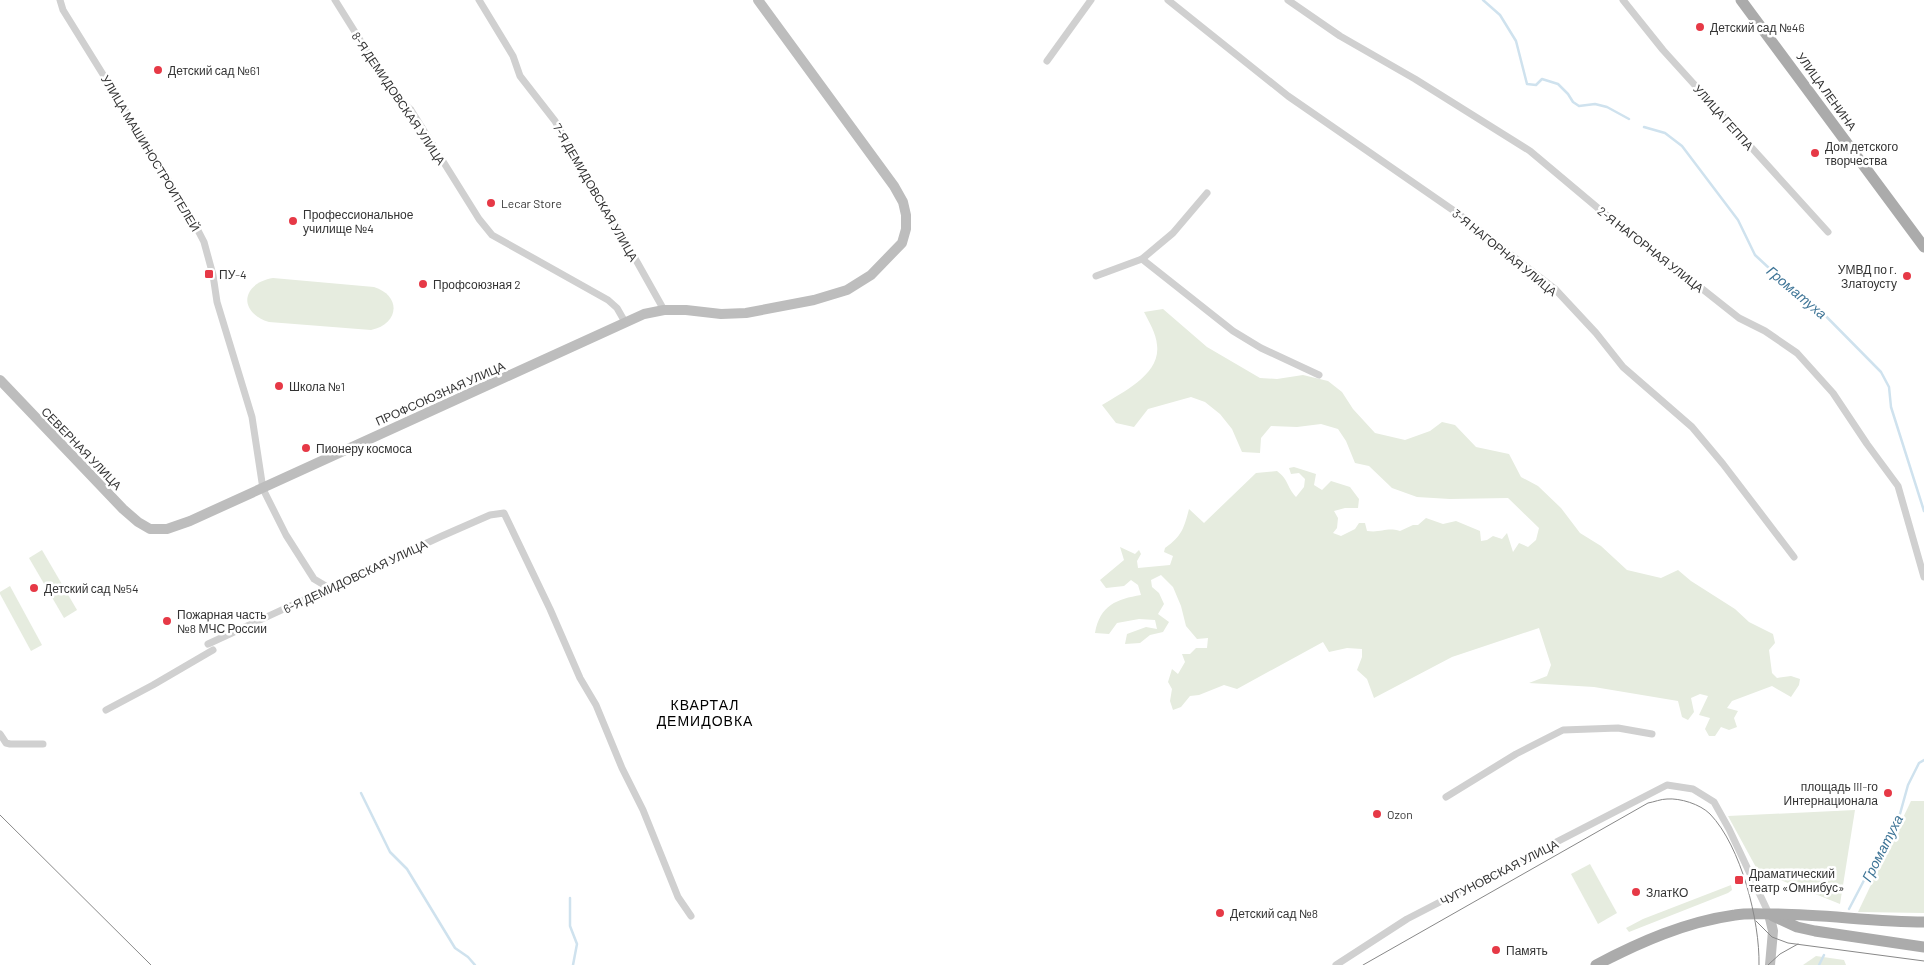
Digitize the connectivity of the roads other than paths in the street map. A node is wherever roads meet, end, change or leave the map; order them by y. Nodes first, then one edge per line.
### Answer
1 (60, 0) edge
2 (335, 0) edge
3 (479, 0) edge
4 (758, 0) edge
5 (1091, 0) edge
6 (1168, 0) edge
7 (1288, 0) edge
8 (1624, 0) edge
9 (1742, 0) edge
10 (1046, 60) dead end
11 (1207, 194) dead end
12 (1828, 232) dead end
13 (1924, 247) edge
14 (1142, 259) junction
15 (1096, 276) dead end
16 (664, 310) junction
17 (626, 322) junction
18 (1319, 375) dead end
19 (0, 380) edge
20 (263, 489) junction
21 (150, 529) joint
22 (1794, 557) dead end
23 (1924, 577) edge
24 (329, 588) junction
25 (106, 710) dead end
26 (0, 734) edge
27 (1652, 734) dead end
28 (43, 744) dead end
29 (1446, 797) dead end
30 (1769, 914) junction
31 (691, 916) dead end
32 (1924, 922) edge
33 (1924, 947) edge
34 (1336, 965) edge
35 (1596, 965) edge
36 (1770, 965) edge

1 - 20 street, УЛИЦА МАШИНОСТРОИТЕЛЕЙ
2 - 17 street, 8-Я ДЕМИДОВСКАЯ УЛИЦА
3 - 16 street, 7-Я ДЕМИДОВСКАЯ УЛИЦА
4 - 16 main road, ПРОФСОЮЗНАЯ УЛИЦА
5 - 10 street
6 - 22 street, 3-Я НАГОРНАЯ УЛИЦА
7 - 23 street, 2-Я НАГОРНАЯ УЛИЦА
8 - 12 street, УЛИЦА ГЕППА
9 - 13 main road, УЛИЦА ЛЕНИНА
11 - 14 street
14 - 15 street
14 - 18 street
16 - 17 main road, ПРОФСОЮЗНАЯ УЛИЦА
17 - 20 main road, ПРОФСОЮЗНАЯ УЛИЦА
19 - 21 main road, СЕВЕРНАЯ УЛИЦА
20 - 21 main road, ПРОФСОЮЗНАЯ УЛИЦА
20 - 24 street, УЛИЦА МАШИНОСТРОИТЕЛЕЙ
24 - 25 street, 6-Я ДЕМИДОВСКАЯ УЛИЦА
24 - 31 street, 6-Я ДЕМИДОВСКАЯ УЛИЦА
26 - 28 street
27 - 29 street
30 - 32 main road
30 - 33 main road
30 - 34 street, ЧУГУНОВСКАЯ УЛИЦА
30 - 35 main road
30 - 36 main road

